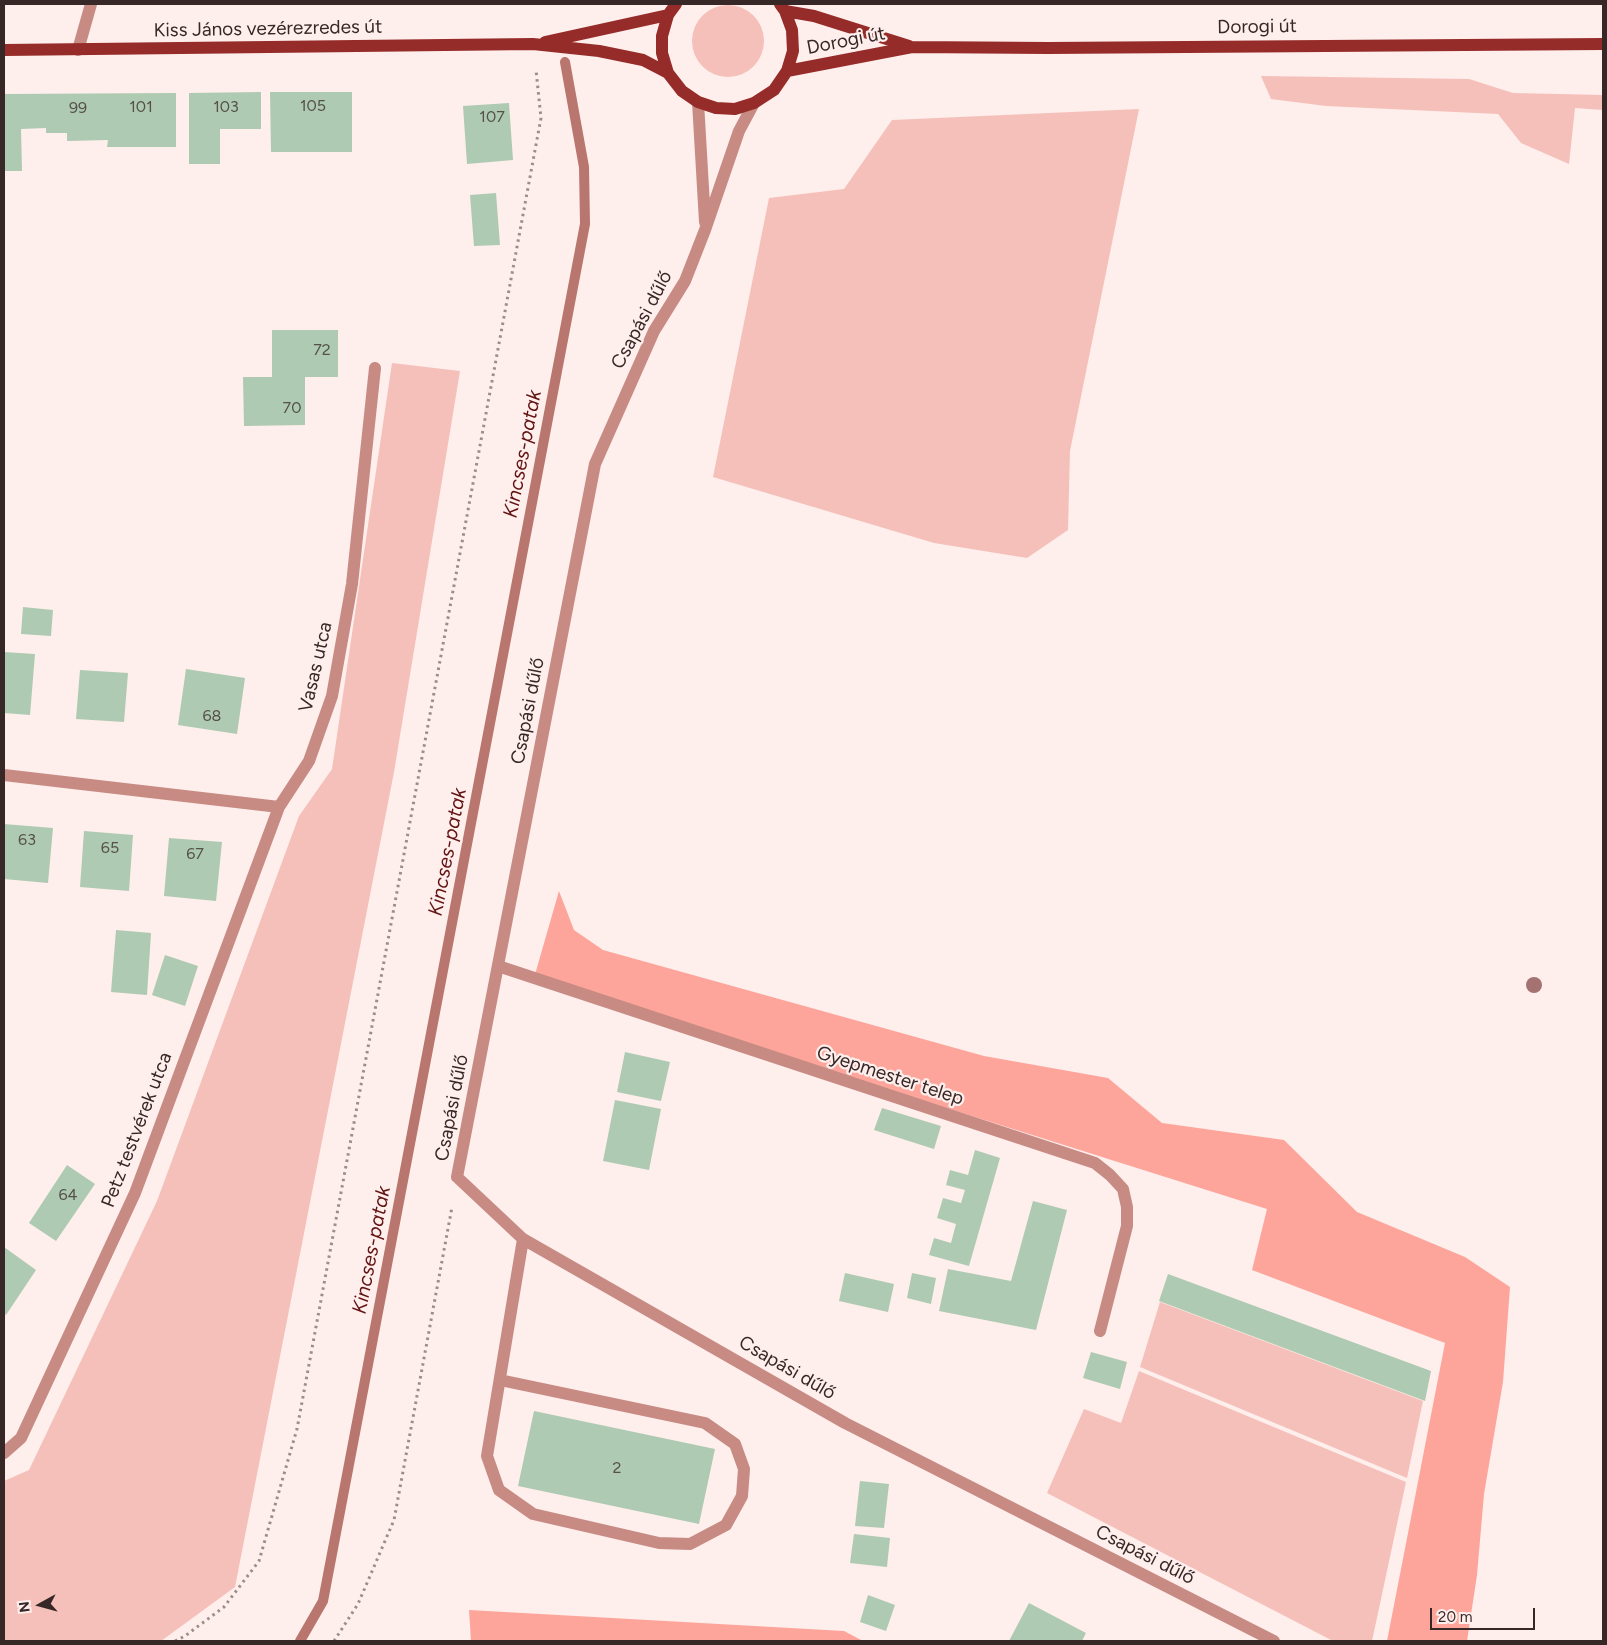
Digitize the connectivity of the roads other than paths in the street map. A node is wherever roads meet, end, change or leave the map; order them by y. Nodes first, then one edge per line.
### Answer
1 (91, 4) edge
2 (676, 4) edge
3 (782, 7) edge
4 (668, 16) junction
5 (533, 44) junction
6 (1603, 44) edge
7 (912, 47) junction
8 (4, 50) edge
9 (78, 50) junction
10 (787, 71) junction
11 (668, 73) junction
12 (698, 102) junction
13 (754, 104) junction
14 (705, 230) junction
15 (374, 368) dead end
16 (4, 775) edge
17 (278, 806) junction
18 (498, 966) junction
19 (523, 1239) junction
20 (1100, 1331) dead end
21 (500, 1380) junction
22 (4, 1453) edge
23 (1274, 1641) edge

1 - 9 street
2 - 4 main road
3 - 7 main road, Dorogi út
3 - 10 main road
4 - 5 main road, Kiss János vezérezredes út
4 - 11 main road
5 - 9 main road, Kiss János vezérezredes út
5 - 11 main road, Kiss János vezérezredes út
6 - 7 main road, Dorogi út
7 - 10 main road, Dorogi út
8 - 9 main road, Kiss János vezérezredes út
10 - 13 main road
11 - 12 main road
12 - 13 main road
12 - 14 street, Csapási dűlő
13 - 14 street, Csapási dűlő
14 - 18 street, Csapási dűlő
15 - 17 street, Vasas utca
16 - 17 street
17 - 22 street, Petz testvérek utca
18 - 19 street, Csapási dűlő
18 - 20 street, Gyepmester telep
19 - 21 street
19 - 23 street, Csapási dűlő
21 - 21 street

